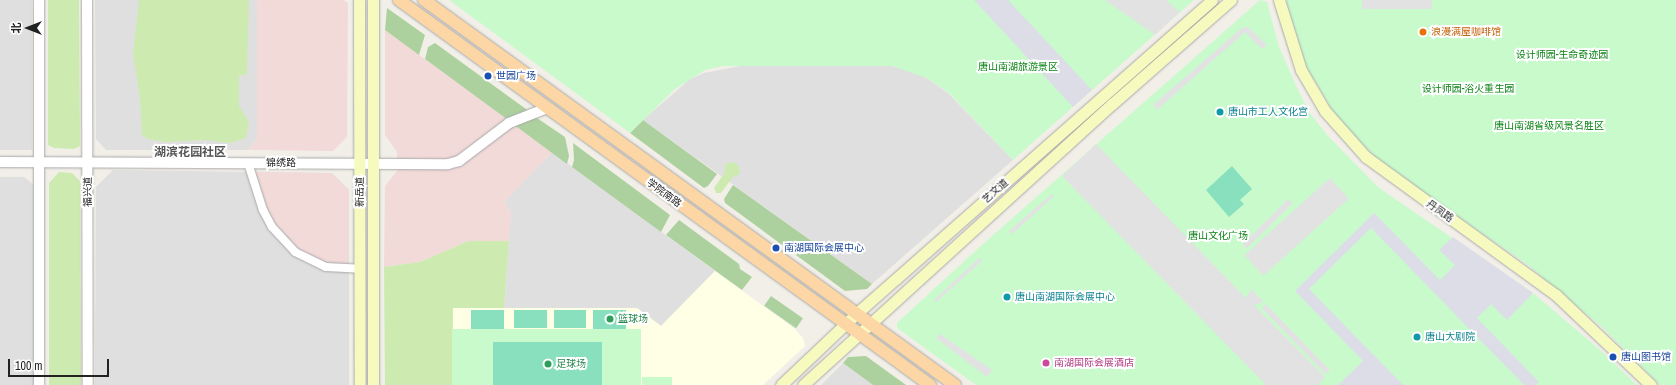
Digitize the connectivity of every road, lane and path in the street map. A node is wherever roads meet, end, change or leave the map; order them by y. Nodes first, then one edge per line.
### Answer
1 (39, 0) edge
2 (87, 0) edge
3 (359, 0) edge
4 (373, 0) edge
5 (399, 0) edge
6 (424, 0) edge
7 (1212, 0) edge
8 (1231, 0) edge
9 (1279, 0) edge
10 (1092, 106) junction
11 (547, 108) junction
12 (1101, 114) junction
13 (0, 162) edge
14 (40, 162) junction
15 (88, 162) junction
16 (248, 163) junction
17 (360, 164) junction
18 (373, 164) junction
19 (360, 269) junction
20 (857, 313) junction
21 (870, 322) junction
22 (845, 324) junction
23 (859, 333) junction
24 (40, 385) edge
25 (88, 385) edge
26 (360, 385) edge
27 (373, 385) edge
28 (781, 385) edge
29 (803, 385) edge
30 (930, 385) edge
31 (955, 385) edge
32 (1651, 385) edge

1 - 14 street
2 - 15 street, 福兴道
3 - 17 main road, 新岳道
4 - 18 main road, 新岳道
5 - 11 main road, 学院南路
6 - 20 main road, 学院南路
7 - 10 main road, 艺文道
8 - 12 main road, 艺文道
9 - 32 main road, 丹凤路
10 - 12 main road
10 - 20 main road, 艺文道
11 - 18 street, 锦绣路
11 - 22 main road, 学院南路
12 - 21 main road, 艺文道
13 - 14 street, 锦绣路
14 - 15 street, 锦绣路
14 - 24 street
15 - 16 street, 锦绣路
15 - 25 street, 福兴道
16 - 17 street, 锦绣路
16 - 19 street
17 - 18 street, 锦绣路
17 - 19 main road, 新岳道
18 - 27 main road, 新岳道
19 - 26 main road, 新岳道
20 - 21 main road, 学院南路
20 - 22 main road, 艺文道
21 - 23 main road, 艺文道
21 - 31 main road, 学院南路
22 - 23 main road, 学院南路
22 - 28 main road, 艺文道
23 - 29 main road, 艺文道
23 - 30 main road, 学院南路

